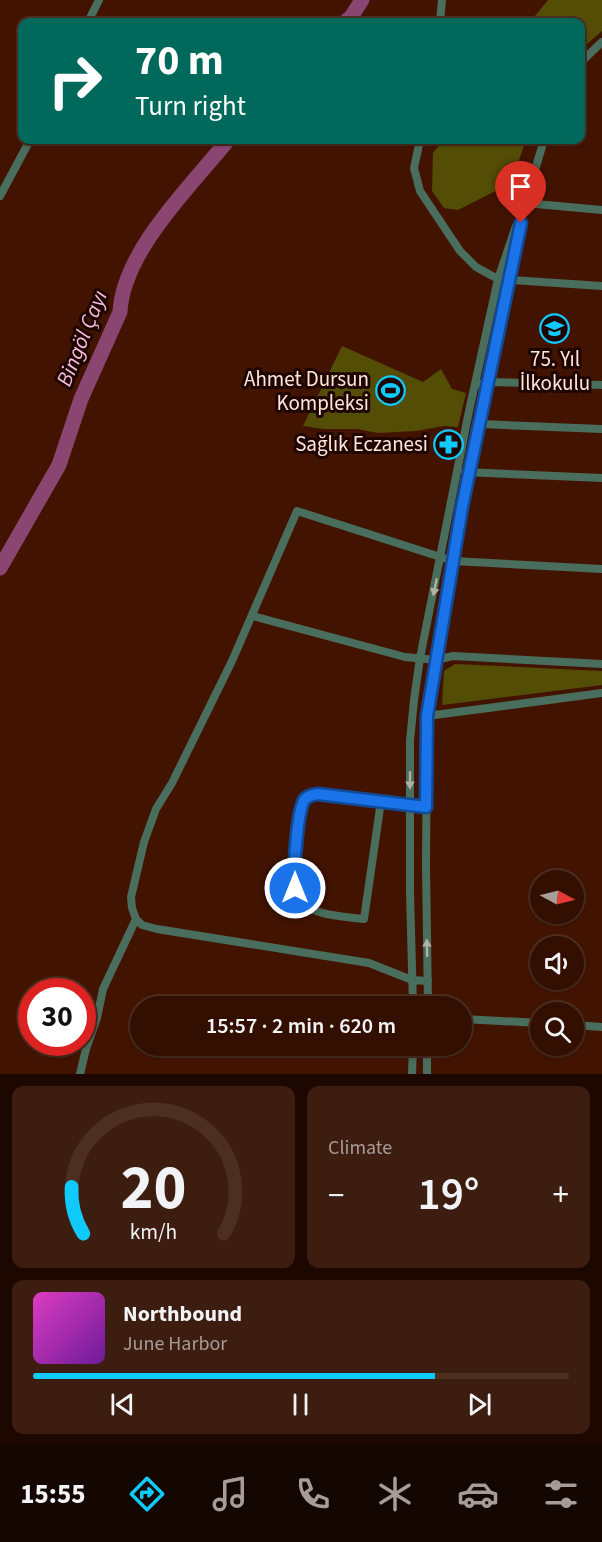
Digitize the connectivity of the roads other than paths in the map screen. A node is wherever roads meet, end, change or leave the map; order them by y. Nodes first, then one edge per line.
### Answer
1 (99, 0) edge
2 (442, 0) edge
3 (90, 18) edge
4 (440, 18) edge
5 (602, 42) edge
6 (585, 58) edge
7 (27, 144) edge
8 (419, 144) edge
9 (543, 144) edge
10 (3, 183) edge
11 (0, 196) edge
12 (525, 203) junction
13 (602, 210) edge
14 (498, 279) junction
15 (509, 280) junction
16 (602, 286) edge
17 (489, 382) junction
18 (475, 385) junction
19 (602, 385) edge
20 (480, 424) junction
21 (602, 429) edge
22 (458, 472) junction
23 (470, 473) junction
24 (602, 478) edge
25 (441, 557) junction
26 (453, 561) junction
27 (602, 569) edge
28 (253, 616) junction
29 (420, 658) junction
30 (436, 660) junction
31 (602, 664) edge
32 (602, 693) edge
33 (427, 716) junction
34 (381, 801) junction
35 (410, 805) junction
36 (426, 807) junction
37 (136, 919) junction
38 (412, 980) junction
39 (428, 981) junction
40 (413, 996) edge
41 (428, 996) edge
42 (472, 1020) edge
43 (530, 1022) edge
44 (584, 1026) edge
45 (602, 1027) edge
46 (413, 1056) edge
47 (427, 1056) edge
48 (80, 1074) edge
49 (412, 1074) edge
50 (427, 1074) edge

1 - 3 street
2 - 4 street
5 - 6 street
7 - 10 street
8 - 14 street
9 - 12 street
10 - 11 street
12 - 13 street
12 - 14 street
12 - 15 street
14 - 15 street
14 - 18 street
15 - 16 street
15 - 17 street
17 - 18 street
17 - 19 street
17 - 20 street
18 - 22 street
20 - 21 street
20 - 23 street
22 - 23 street
22 - 25 street
23 - 24 street
23 - 26 street
25 - 26 street
25 - 28 street
25 -> 29 street
26 - 27 street
26 - 30 street
28 - 29 street
28 - 37 street
29 - 30 street
29 -> 35 street
30 - 31 street
30 - 33 street
32 - 33 street
33 - 36 street
34 - 34 street
34 - 35 street
35 - 36 street
35 - 38 street
39 -> 36 street
37 - 38 street
37 - 48 street
38 - 39 street
38 - 40 street
39 - 41 street
42 - 43 street
44 - 45 street
46 - 49 street
47 - 50 street

